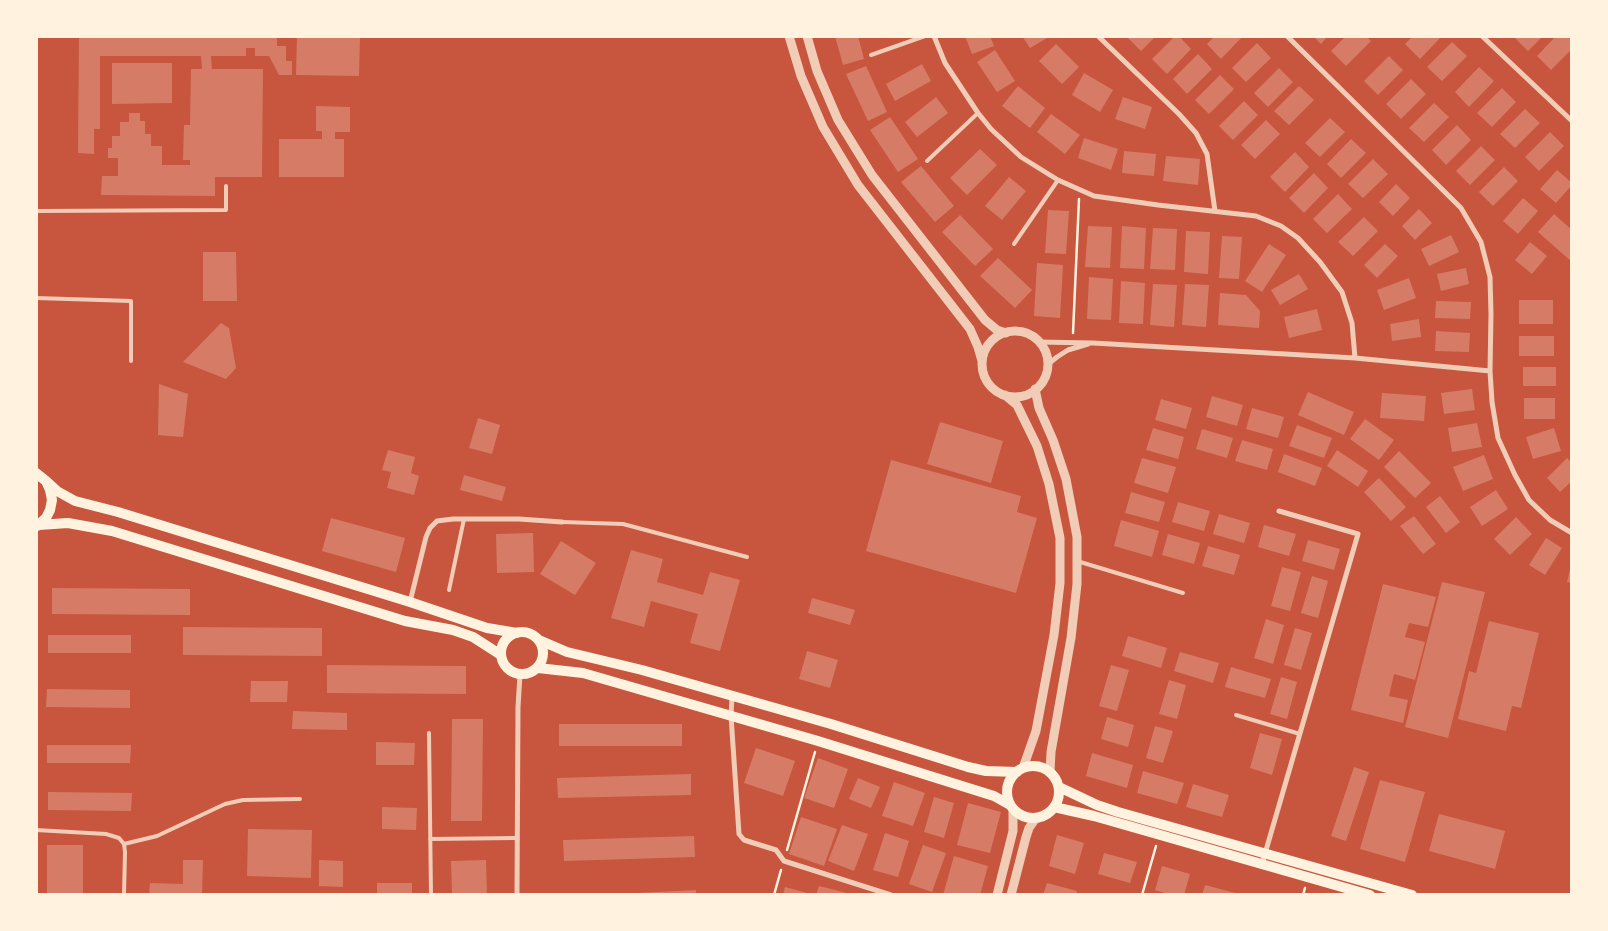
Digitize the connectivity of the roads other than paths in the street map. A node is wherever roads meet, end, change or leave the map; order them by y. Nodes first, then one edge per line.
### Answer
1 (789, 36) edge
2 (807, 36) edge
3 (925, 36) edge
4 (934, 36) edge
5 (1098, 36) edge
6 (1287, 36) edge
7 (1482, 36) edge
8 (871, 55) dead end
9 (978, 113) junction
10 (1572, 121) edge
11 (927, 161) dead end
12 (1058, 180) junction
13 (226, 186) dead end
14 (36, 211) edge
15 (1215, 211) junction
16 (1014, 244) dead end
17 (36, 298) edge
18 (1006, 333) junction
19 (1038, 342) junction
20 (1093, 343) junction
21 (1355, 358) junction
22 (131, 361) dead end
23 (982, 361) junction
24 (1047, 365) junction
25 (1490, 371) junction
26 (1035, 389) junction
27 (1005, 395) junction
28 (36, 473) edge
29 (46, 482) junction
30 (1279, 511) dead end
31 (464, 519) junction
32 (562, 522) joint
33 (37, 526) edge
34 (1572, 533) edge
35 (747, 557) dead end
36 (1077, 561) junction
37 (449, 590) dead end
38 (1183, 593) dead end
39 (410, 602) junction
40 (516, 633) junction
41 (539, 640) junction
42 (501, 655) junction
43 (538, 668) junction
44 (520, 675) junction
45 (732, 696) junction
46 (1236, 715) dead end
47 (731, 716) junction
48 (429, 733) dead end
49 (1300, 734) junction
50 (1020, 770) junction
51 (1050, 772) junction
52 (1059, 786) junction
53 (300, 799) dead end
54 (1012, 807) junction
55 (1054, 808) junction
56 (1036, 818) junction
57 (36, 830) edge
58 (517, 838) junction
59 (430, 839) junction
60 (124, 844) junction
61 (1265, 853) junction
62 (1262, 864) junction
63 (876, 892) edge
64 (124, 895) edge
65 (431, 895) edge
66 (517, 895) edge
67 (891, 895) edge
68 (997, 895) edge
69 (1011, 895) edge
70 (1370, 895) edge
71 (1412, 895) edge

1 - 23 street
2 - 18 street
3 - 8 lane
4 - 9 street
5 - 15 street
6 - 25 street
7 - 10 street
9 - 11 lane
9 - 12 street
12 - 15 street
12 - 16 lane
13 - 14 lane
15 - 21 street
17 - 22 lane
18 - 19 street
18 - 23 street
19 - 20 street
19 - 24 street
20 - 21 street
20 - 24 street
21 - 25 street
23 - 27 street
24 - 26 street
25 - 34 street
26 - 27 street
26 - 36 street
27 - 50 street
28 - 29 main road
29 - 33 main road
29 - 39 main road
30 - 49 street
31 - 32 street
31 - 37 lane
31 - 39 street
32 - 35 lane
33 - 42 main road
36 - 38 lane
36 - 51 street
39 - 40 main road
40 - 41 main road
40 - 42 main road
41 - 43 main road
41 - 45 main road
42 - 44 main road
43 - 44 main road
43 - 47 main road
44 - 58 street
45 - 47 street
45 - 50 main road
46 - 49 lane
47 - 54 main road
47 - 63 street
48 - 59 lane
49 - 61 street
50 - 51 main road
50 - 54 main road
51 - 52 main road
52 - 55 main road
52 - 61 main road
53 - 60 lane
54 - 56 main road
54 - 68 street
55 - 56 main road
55 - 62 main road
56 - 69 street
57 - 60 lane
58 - 59 lane
58 - 66 street
59 - 65 lane
60 - 64 lane
61 - 62 street
61 - 71 main road
62 - 70 main road
63 - 67 street

